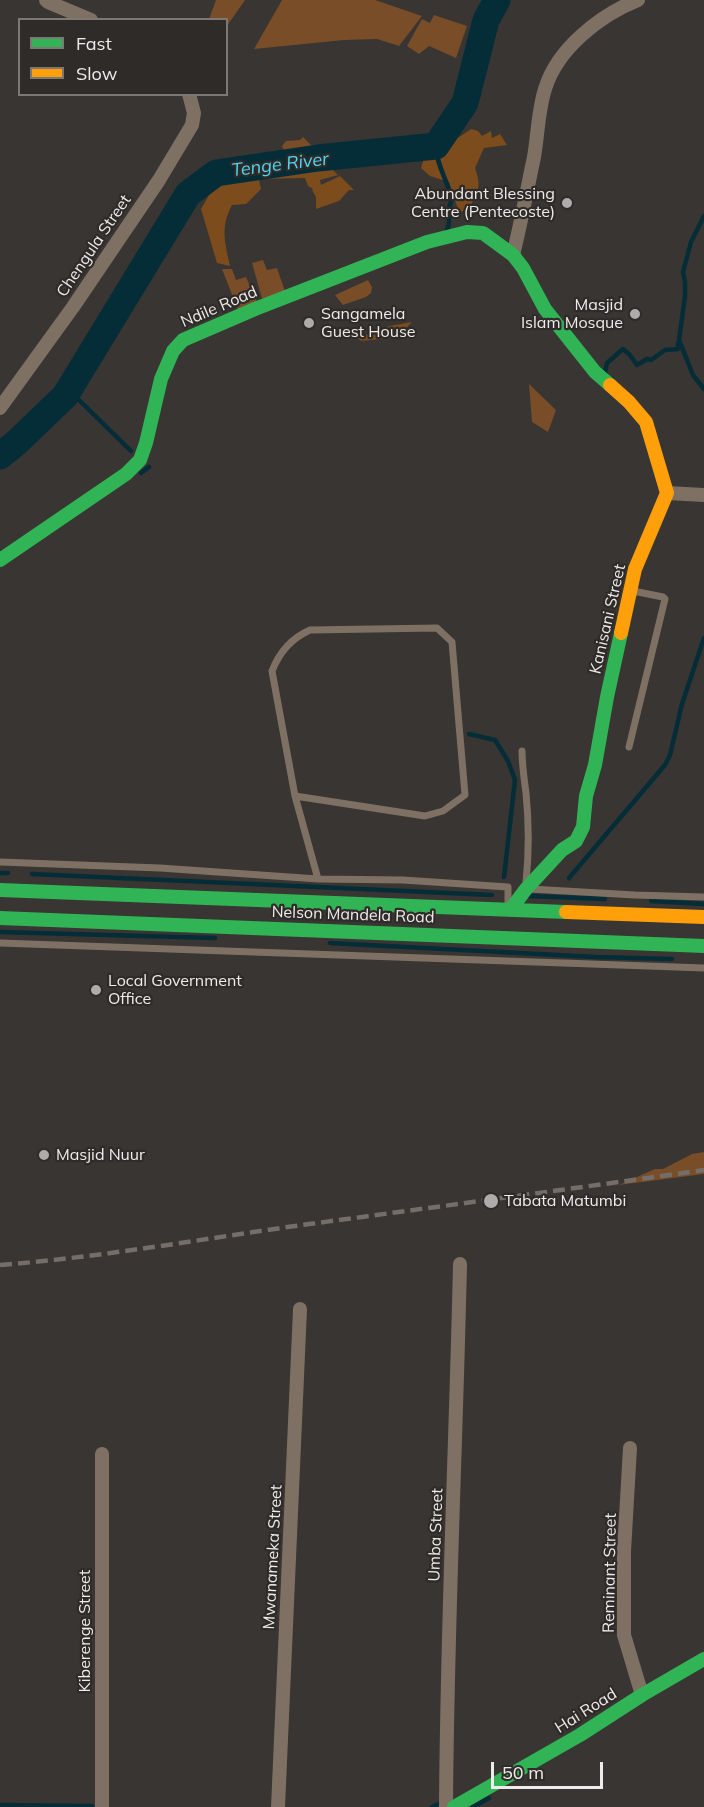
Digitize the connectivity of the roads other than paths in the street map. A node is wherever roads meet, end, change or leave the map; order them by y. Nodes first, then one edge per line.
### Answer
1 (46, 0) edge
2 (638, 0) edge
3 (85, 18) edge
4 (190, 96) edge
5 (513, 255) junction
6 (0, 408) edge
7 (667, 493) junction
8 (704, 495) edge
9 (0, 560) edge
10 (631, 591) junction
11 (629, 747) dead end
12 (522, 751) dead end
13 (295, 796) junction
14 (0, 862) edge
15 (318, 879) junction
16 (526, 889) junction
17 (0, 890) edge
18 (704, 897) edge
19 (509, 909) junction
20 (704, 917) edge
21 (0, 918) edge
22 (0, 943) edge
23 (700, 946) edge
24 (691, 967) junction
25 (704, 968) edge
26 (460, 1264) dead end
27 (300, 1309) dead end
28 (630, 1448) dead end
29 (102, 1454) dead end
30 (704, 1659) edge
31 (642, 1695) junction
32 (102, 1807) edge
33 (278, 1807) edge
34 (447, 1807) edge
35 (454, 1807) edge

1 - 3 street
2 - 5 street
4 - 6 street, Chengula Street
5 - 7 street
5 - 9 street, Ndile Road
7 - 8 street
7 - 10 street, Kanisani Street
10 - 11 lane
10 - 16 street, Kanisani Street
12 - 16 lane
13 - 13 lane
13 - 15 lane
14 - 15 lane
15 - 19 lane
16 - 18 lane
16 - 19 street, Kanisani Street
17 - 19 street, Nelson Mandela Road
19 - 20 street, Nelson Mandela Road
21 - 23 street, Nelson Mandela Road
22 - 24 lane
23 - 24 lane
24 - 25 lane
26 - 34 street, Umba Street
27 - 33 street, Mwanameka Street
28 - 31 street, Reminant Street
29 - 32 street, Kiberenge Street
30 - 31 street, Hai Road
31 - 35 street, Hai Road

